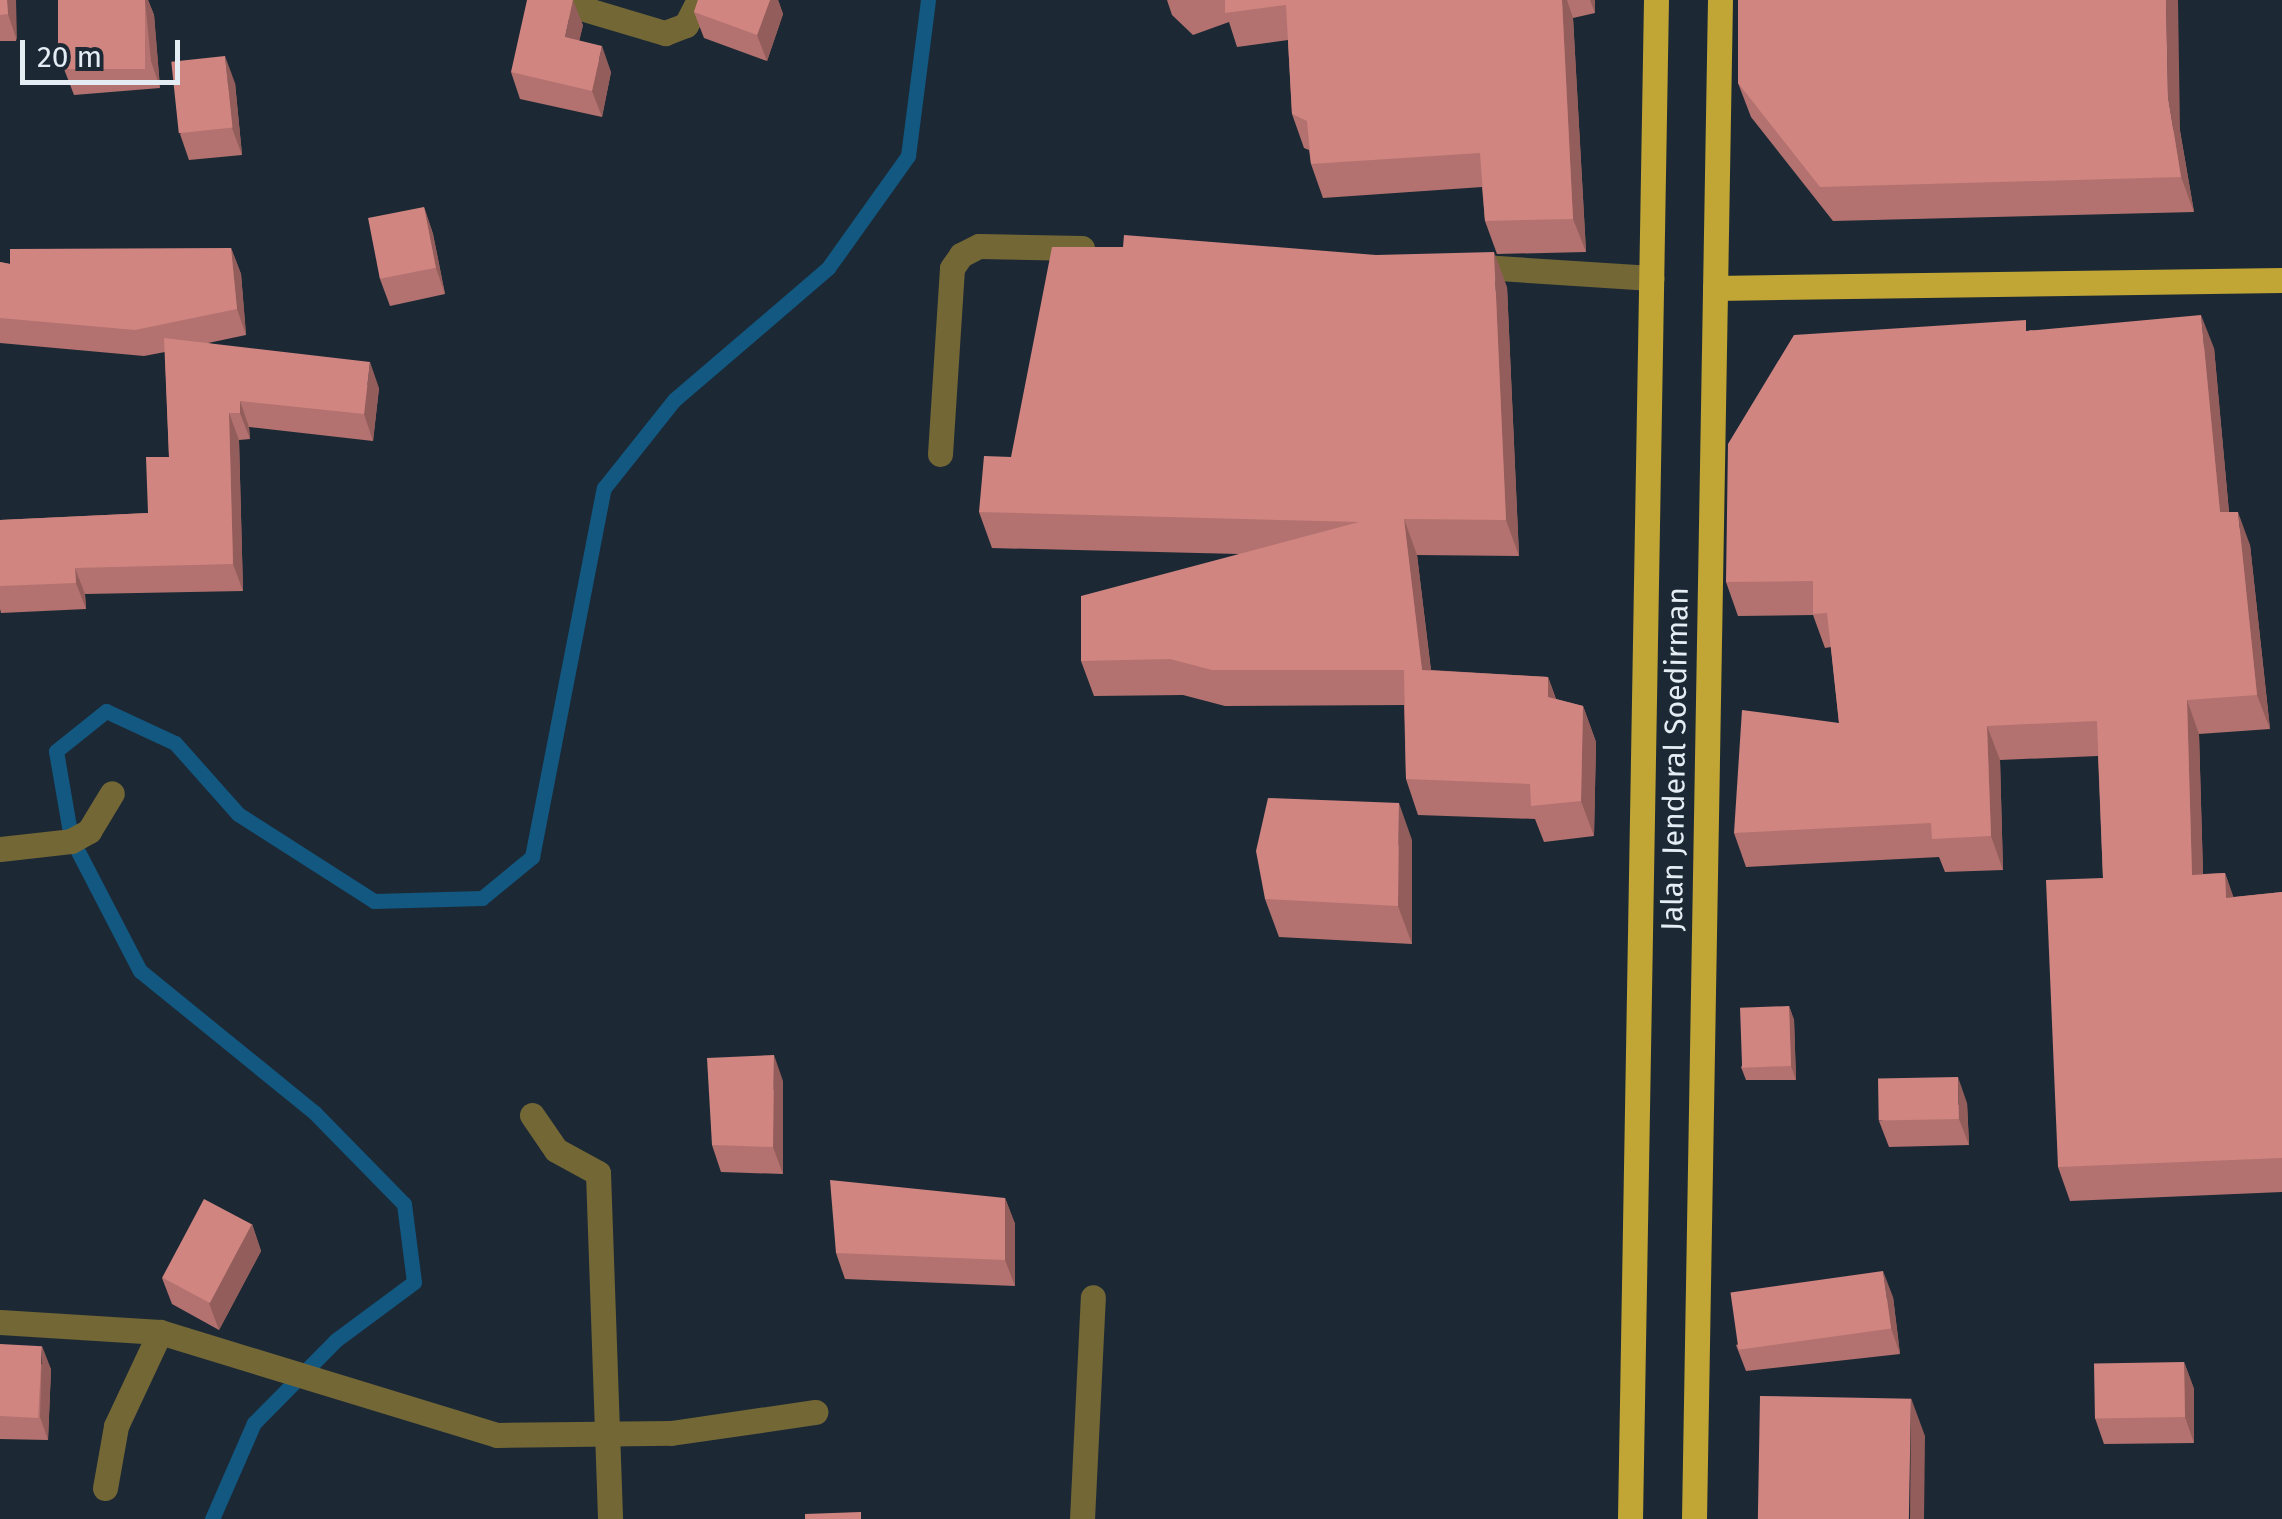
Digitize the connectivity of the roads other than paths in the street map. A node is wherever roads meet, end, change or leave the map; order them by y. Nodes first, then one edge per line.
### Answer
1 (554, 0) edge
2 (699, 0) edge
3 (1656, 0) edge
4 (1720, 0) edge
5 (1108, 249) edge
6 (1442, 265) edge
7 (1652, 278) junction
8 (2282, 280) edge
9 (1716, 288) junction
10 (940, 454) dead end
11 (112, 794) dead end
12 (0, 849) edge
13 (532, 1114) dead end
14 (1093, 1297) dead end
15 (0, 1322) edge
16 (160, 1332) junction
17 (815, 1412) dead end
18 (607, 1434) junction
19 (105, 1488) dead end
20 (610, 1519) edge
21 (1082, 1519) edge
22 (1630, 1519) edge
23 (1694, 1519) edge

1 - 2 street
3 - 7 main road, Jalan Jenderal Soedirman
4 - 9 main road, Jalan Jenderal Soedirman
5 - 10 street
6 - 7 street
7 - 22 main road, Jalan Jenderal Soedirman
8 - 9 main road
9 - 23 main road, Jalan Jenderal Soedirman
11 - 12 street
13 - 18 street
14 - 21 street
15 - 16 street
16 - 18 street
16 - 19 street
17 - 18 street
18 - 20 street

